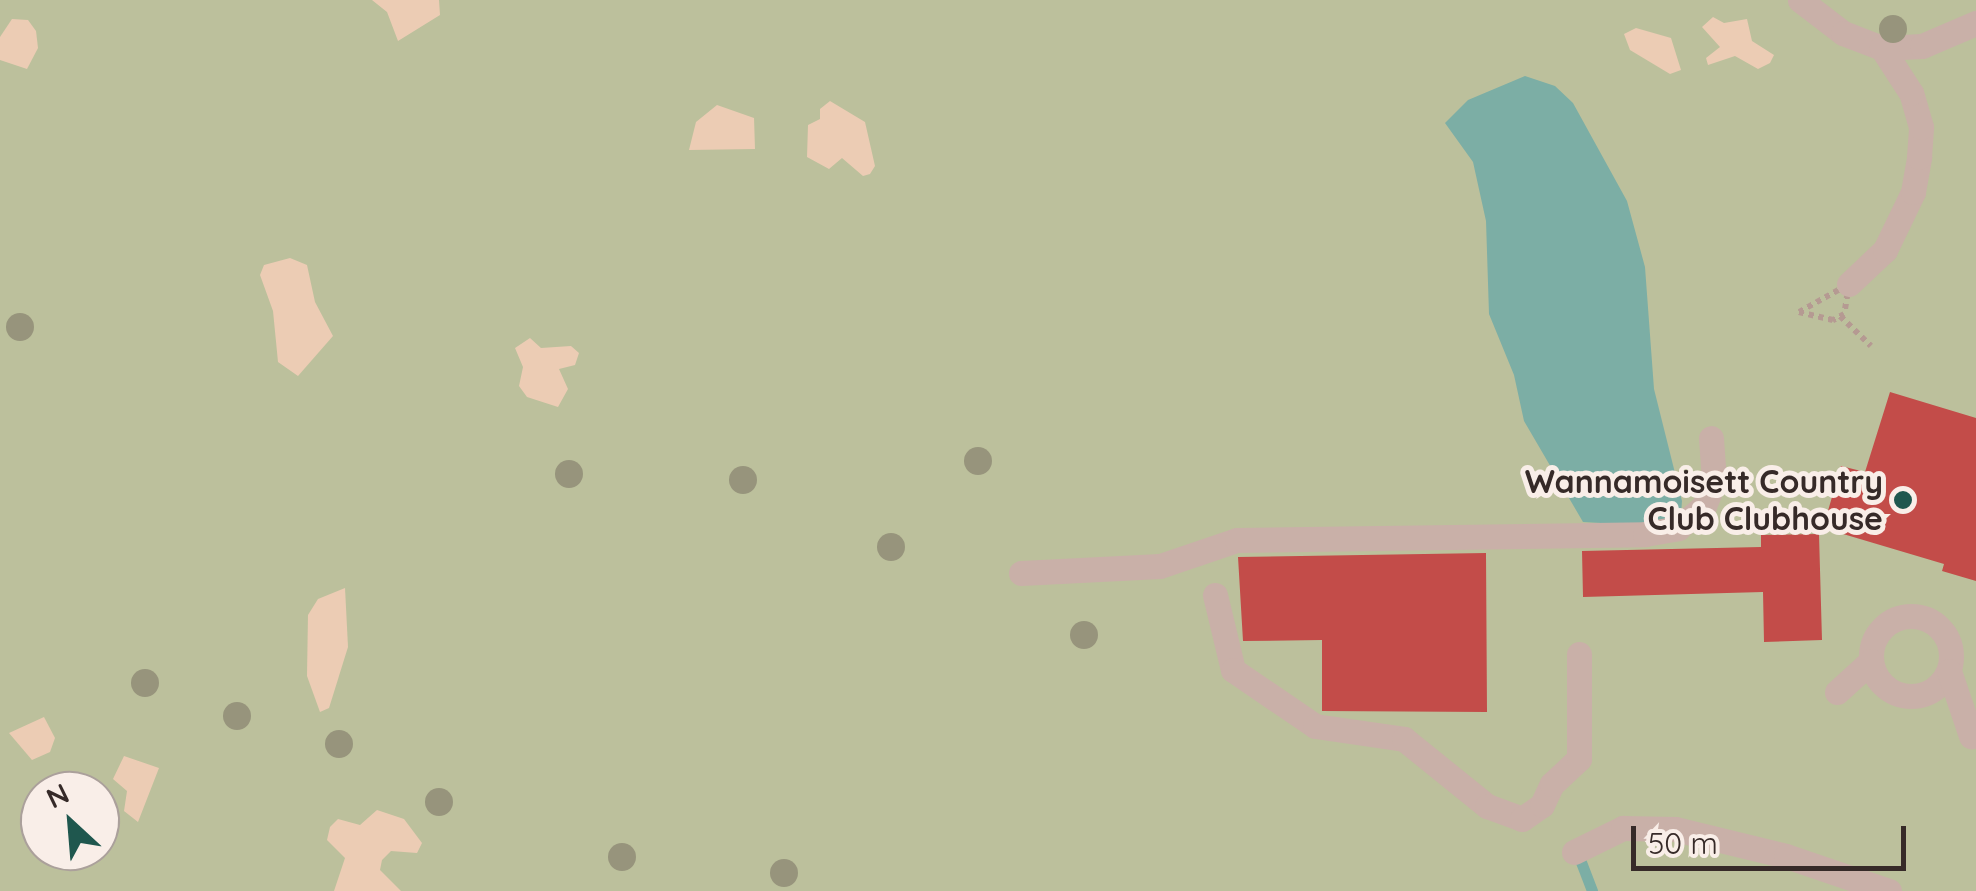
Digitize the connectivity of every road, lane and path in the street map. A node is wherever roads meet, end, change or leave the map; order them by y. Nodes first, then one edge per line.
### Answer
1 (1800, 0) edge
2 (1976, 23) edge
3 (1882, 48) junction
4 (1849, 284) dead end
5 (1840, 316) dead end
6 (1871, 346) dead end
7 (1711, 438) dead end
8 (1021, 573) dead end
9 (1215, 595) dead end
10 (1579, 654) dead end
11 (1871, 661) junction
12 (1949, 671) junction
13 (1837, 692) dead end
14 (1971, 736) dead end
15 (1574, 852) dead end
16 (1889, 891) edge

1 - 3 lane
2 - 3 lane
3 - 4 lane
5 - 6 path
7 - 8 lane
9 - 10 lane
11 - 12 lane
11 - 12 lane
11 - 13 lane
12 - 14 lane
15 - 16 lane

